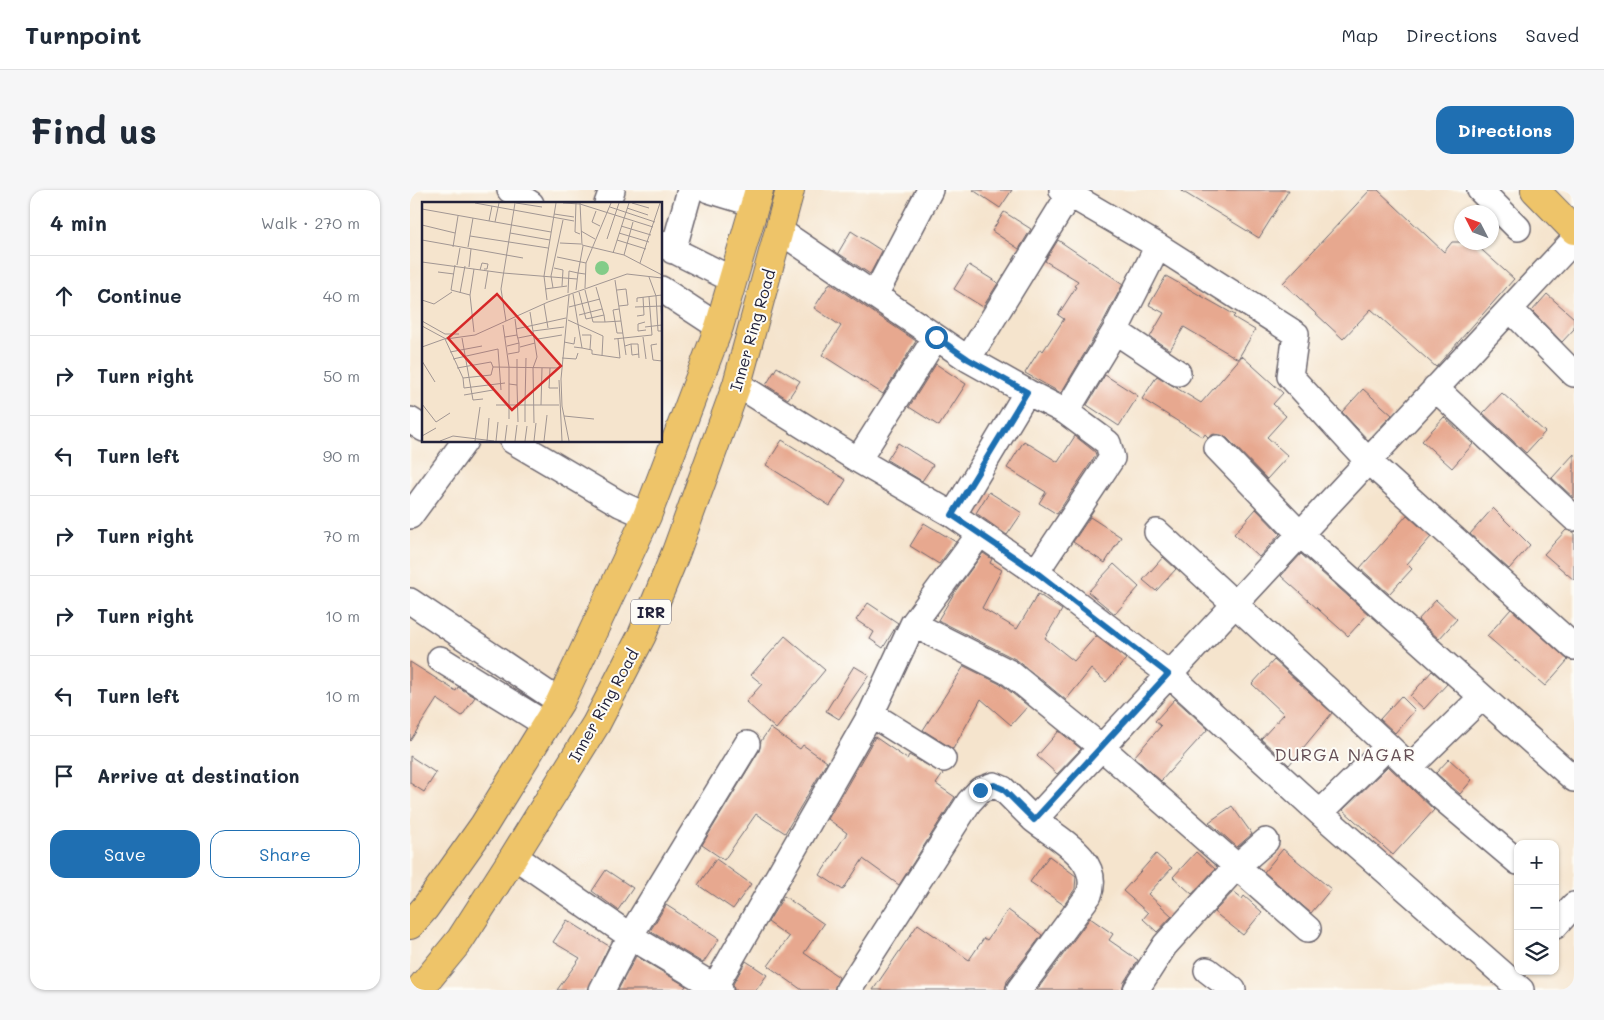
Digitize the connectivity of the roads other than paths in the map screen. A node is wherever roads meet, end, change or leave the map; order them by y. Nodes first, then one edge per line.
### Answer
1 (510, 190) edge
2 (612, 190) edge
3 (690, 190) edge
4 (709, 190) edge
5 (790, 190) edge
6 (930, 190) edge
7 (1480, 190) edge
8 (1535, 190) edge
9 (1066, 192) edge
10 (757, 197) edge
11 (528, 202) edge
12 (608, 202) edge
13 (1518, 228) dead end
14 (1574, 230) edge
15 (780, 231) junction
16 (1574, 240) edge
17 (1158, 246) junction
18 (667, 247) edge
19 (733, 280) junction
20 (662, 290) edge
21 (875, 295) junction
22 (1510, 310) junction
23 (719, 327) junction
24 (1115, 331) junction
25 (936, 337) junction
26 (968, 359) junction
27 (1178, 372) dead end
28 (1574, 374) edge
29 (737, 384) junction
30 (1435, 388) junction
31 (1027, 392) junction
32 (1066, 412) junction
33 (410, 420) edge
34 (422, 427) edge
35 (515, 442) edge
36 (456, 444) edge
37 (1217, 448) dead end
38 (858, 460) junction
39 (1367, 460) junction
40 (952, 515) junction
41 (410, 516) edge
42 (647, 516) junction
43 (1574, 518) edge
44 (1157, 532) dead end
45 (1299, 533) junction
46 (979, 535) junction
47 (1036, 572) junction
48 (410, 601) edge
49 (1237, 604) junction
50 (913, 624) junction
51 (1574, 647) edge
52 (440, 659) dead end
53 (1168, 674) junction
54 (1482, 697) junction
55 (560, 702) junction
56 (871, 714) junction
57 (545, 724) junction
58 (747, 744) dead end
59 (1388, 746) junction
60 (1101, 747) junction
61 (943, 759) dead end
62 (1411, 766) junction
63 (1574, 779) edge
64 (1320, 813) junction
65 (1034, 820) junction
66 (1266, 841) dead end
67 (514, 856) junction
68 (1514, 859) edge
69 (1235, 868) junction
70 (1569, 904) edge
71 (1559, 920) edge
72 (410, 925) edge
73 (1308, 929) dead end
74 (630, 936) junction
75 (1207, 970) dead end
76 (1511, 982) edge
77 (716, 989) edge
78 (419, 990) edge
79 (602, 990) edge
80 (848, 990) edge
81 (1019, 990) edge
82 (1136, 990) edge
83 (1233, 990) edge

1 - 11 street
2 - 12 street
3 - 18 street
4 - 10 street
5 - 15 main road, Inner Ring Road / IRR
6 - 21 street
7 - 13 street
8 - 14 main road
9 - 17 street
9 - 26 street
10 - 19 main road, Inner Ring Road / IRR
15 - 21 street
15 - 29 main road, Inner Ring Road / IRR
16 - 22 street
17 - 24 street
17 - 39 street
18 - 19 street
19 - 23 main road, Inner Ring Road / IRR
20 - 23 street
21 - 25 street
22 - 28 street
22 - 30 street
23 - 42 main road, Inner Ring Road / IRR
24 - 27 street
24 - 32 street
25 - 26 street
25 - 38 street
26 - 31 street
29 - 38 street
29 - 67 main road, Inner Ring Road / IRR
30 - 39 street
30 - 43 street
31 - 32 street
31 - 40 street
32 - 47 street
33 - 34 street
35 - 42 street
36 - 41 street
37 - 45 street
38 - 40 street
39 - 45 street
39 - 51 street
40 - 46 street
42 - 55 main road, Inner Ring Road / IRR
44 - 49 street
45 - 49 street
45 - 54 street
46 - 47 street
46 - 50 street
47 - 53 street
48 - 55 street
49 - 53 street
49 - 59 street
50 - 56 street
50 - 60 street
52 - 57 street
53 - 60 street
53 - 64 street
54 - 62 street
54 - 63 street
55 - 57 main road, Inner Ring Road / IRR
56 - 61 street
56 - 77 street
57 - 72 main road, Inner Ring Road / IRR
58 - 74 street
59 - 62 street
59 - 64 street
60 - 65 street
60 - 69 street
62 - 68 street
64 - 76 street
65 - 80 street
65 - 81 street
66 - 69 street
67 - 74 street
67 - 78 main road, Inner Ring Road / IRR
69 - 73 street
69 - 82 street
70 - 71 street
74 - 77 street
74 - 79 street
75 - 83 street

